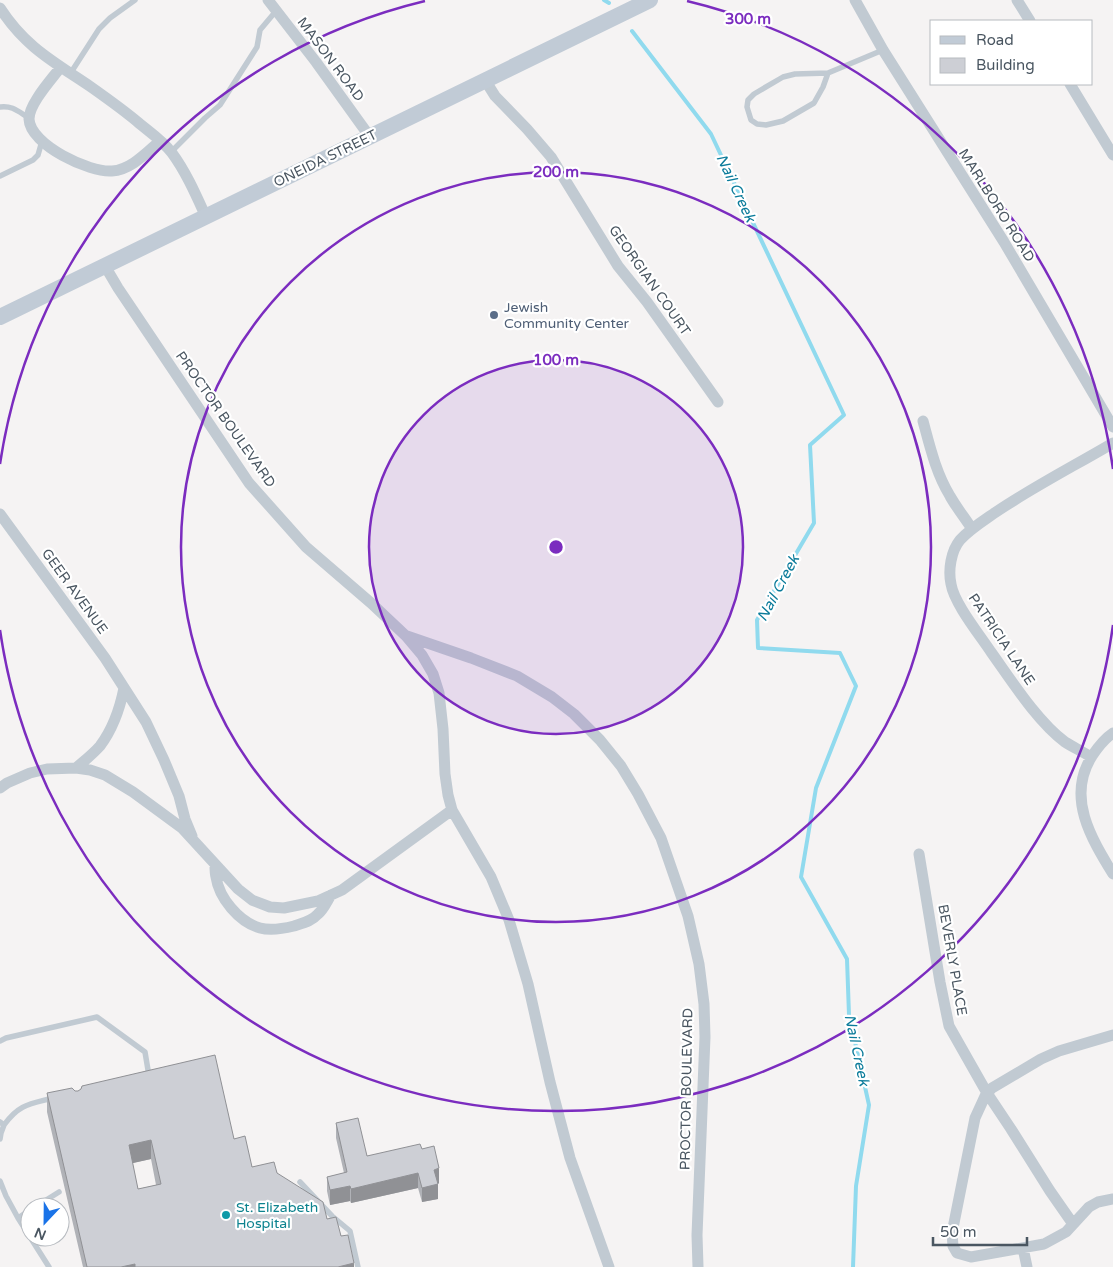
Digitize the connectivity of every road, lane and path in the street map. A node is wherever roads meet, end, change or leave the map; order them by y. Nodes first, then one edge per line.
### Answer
1 (136, 0) edge
2 (268, 0) edge
3 (650, 0) edge
4 (855, 0) edge
5 (1017, 0) edge
6 (0, 8) edge
7 (276, 11) junction
8 (1029, 20) edge
9 (883, 50) junction
10 (66, 71) junction
11 (828, 73) junction
12 (485, 80) junction
13 (1071, 85) edge
14 (0, 107) edge
15 (29, 118) junction
16 (370, 137) junction
17 (42, 141) junction
18 (160, 141) junction
19 (171, 152) junction
20 (1113, 155) edge
21 (0, 176) edge
22 (206, 217) junction
23 (105, 266) junction
24 (0, 317) edge
25 (718, 402) dead end
26 (923, 421) dead end
27 (1113, 427) edge
28 (1113, 443) edge
29 (0, 514) edge
30 (972, 529) junction
31 (406, 636) junction
32 (124, 688) junction
33 (1113, 733) edge
34 (1091, 757) junction
35 (76, 768) junction
36 (0, 788) edge
37 (452, 810) junction
38 (194, 842) junction
39 (919, 854) dead end
40 (215, 865) junction
41 (1113, 874) edge
42 (331, 895) junction
43 (1113, 1035) edge
44 (0, 1041) edge
45 (140, 1078) edge
46 (987, 1093) junction
47 (56, 1098) edge
48 (2, 1124) edge
49 (0, 1139) edge
50 (0, 1181) edge
51 (300, 1182) dead end
52 (59, 1192) dead end
53 (51, 1197) edge
54 (1113, 1199) edge
55 (18, 1218) joint
56 (1072, 1224) junction
57 (1023, 1248) junction
58 (49, 1267) edge
59 (358, 1267) edge
60 (608, 1267) edge
61 (698, 1267) edge
62 (1027, 1267) edge

1 - 10 lane
2 - 7 street, MASON ROAD
3 - 12 street, ONEIDA STREET
4 - 9 street, MARLBORO ROAD
5 - 8 street
6 - 10 street
7 - 16 street, MASON ROAD
7 - 19 lane
9 - 11 lane
9 - 27 street, MARLBORO ROAD
10 - 15 street
10 - 18 street
11 - 11 lane
12 - 16 street, ONEIDA STREET
12 - 25 street, GEORGIAN COURT
13 - 20 street
14 - 15 lane
15 - 17 street
16 - 22 street, ONEIDA STREET
17 - 18 street
17 - 21 lane
18 - 19 street
19 - 22 street
22 - 23 street, ONEIDA STREET
23 - 24 street, ONEIDA STREET
23 - 31 street, PROCTOR BOULEVARD
26 - 30 street
28 - 30 street, PATRICIA LANE
29 - 32 street, GEER AVENUE
30 - 34 street, PATRICIA LANE
31 - 37 street, PROCTOR BOULEVARD
31 - 61 street, PROCTOR BOULEVARD
32 - 35 street
32 - 38 street, GEER AVENUE
33 - 34 street
34 - 41 street
35 - 36 street
35 - 38 street
37 - 42 street
37 - 60 street, PROCTOR BOULEVARD
38 - 40 street
39 - 46 street, BEVERLY PLACE
40 - 42 street
40 - 42 street
43 - 46 street
44 - 45 lane
46 - 56 street, BEVERLY PLACE
46 - 57 street
47 - 48 lane
48 - 49 lane
50 - 55 lane
51 - 59 lane
52 - 53 lane
54 - 56 street
55 - 58 lane
56 - 57 street
57 - 62 street

